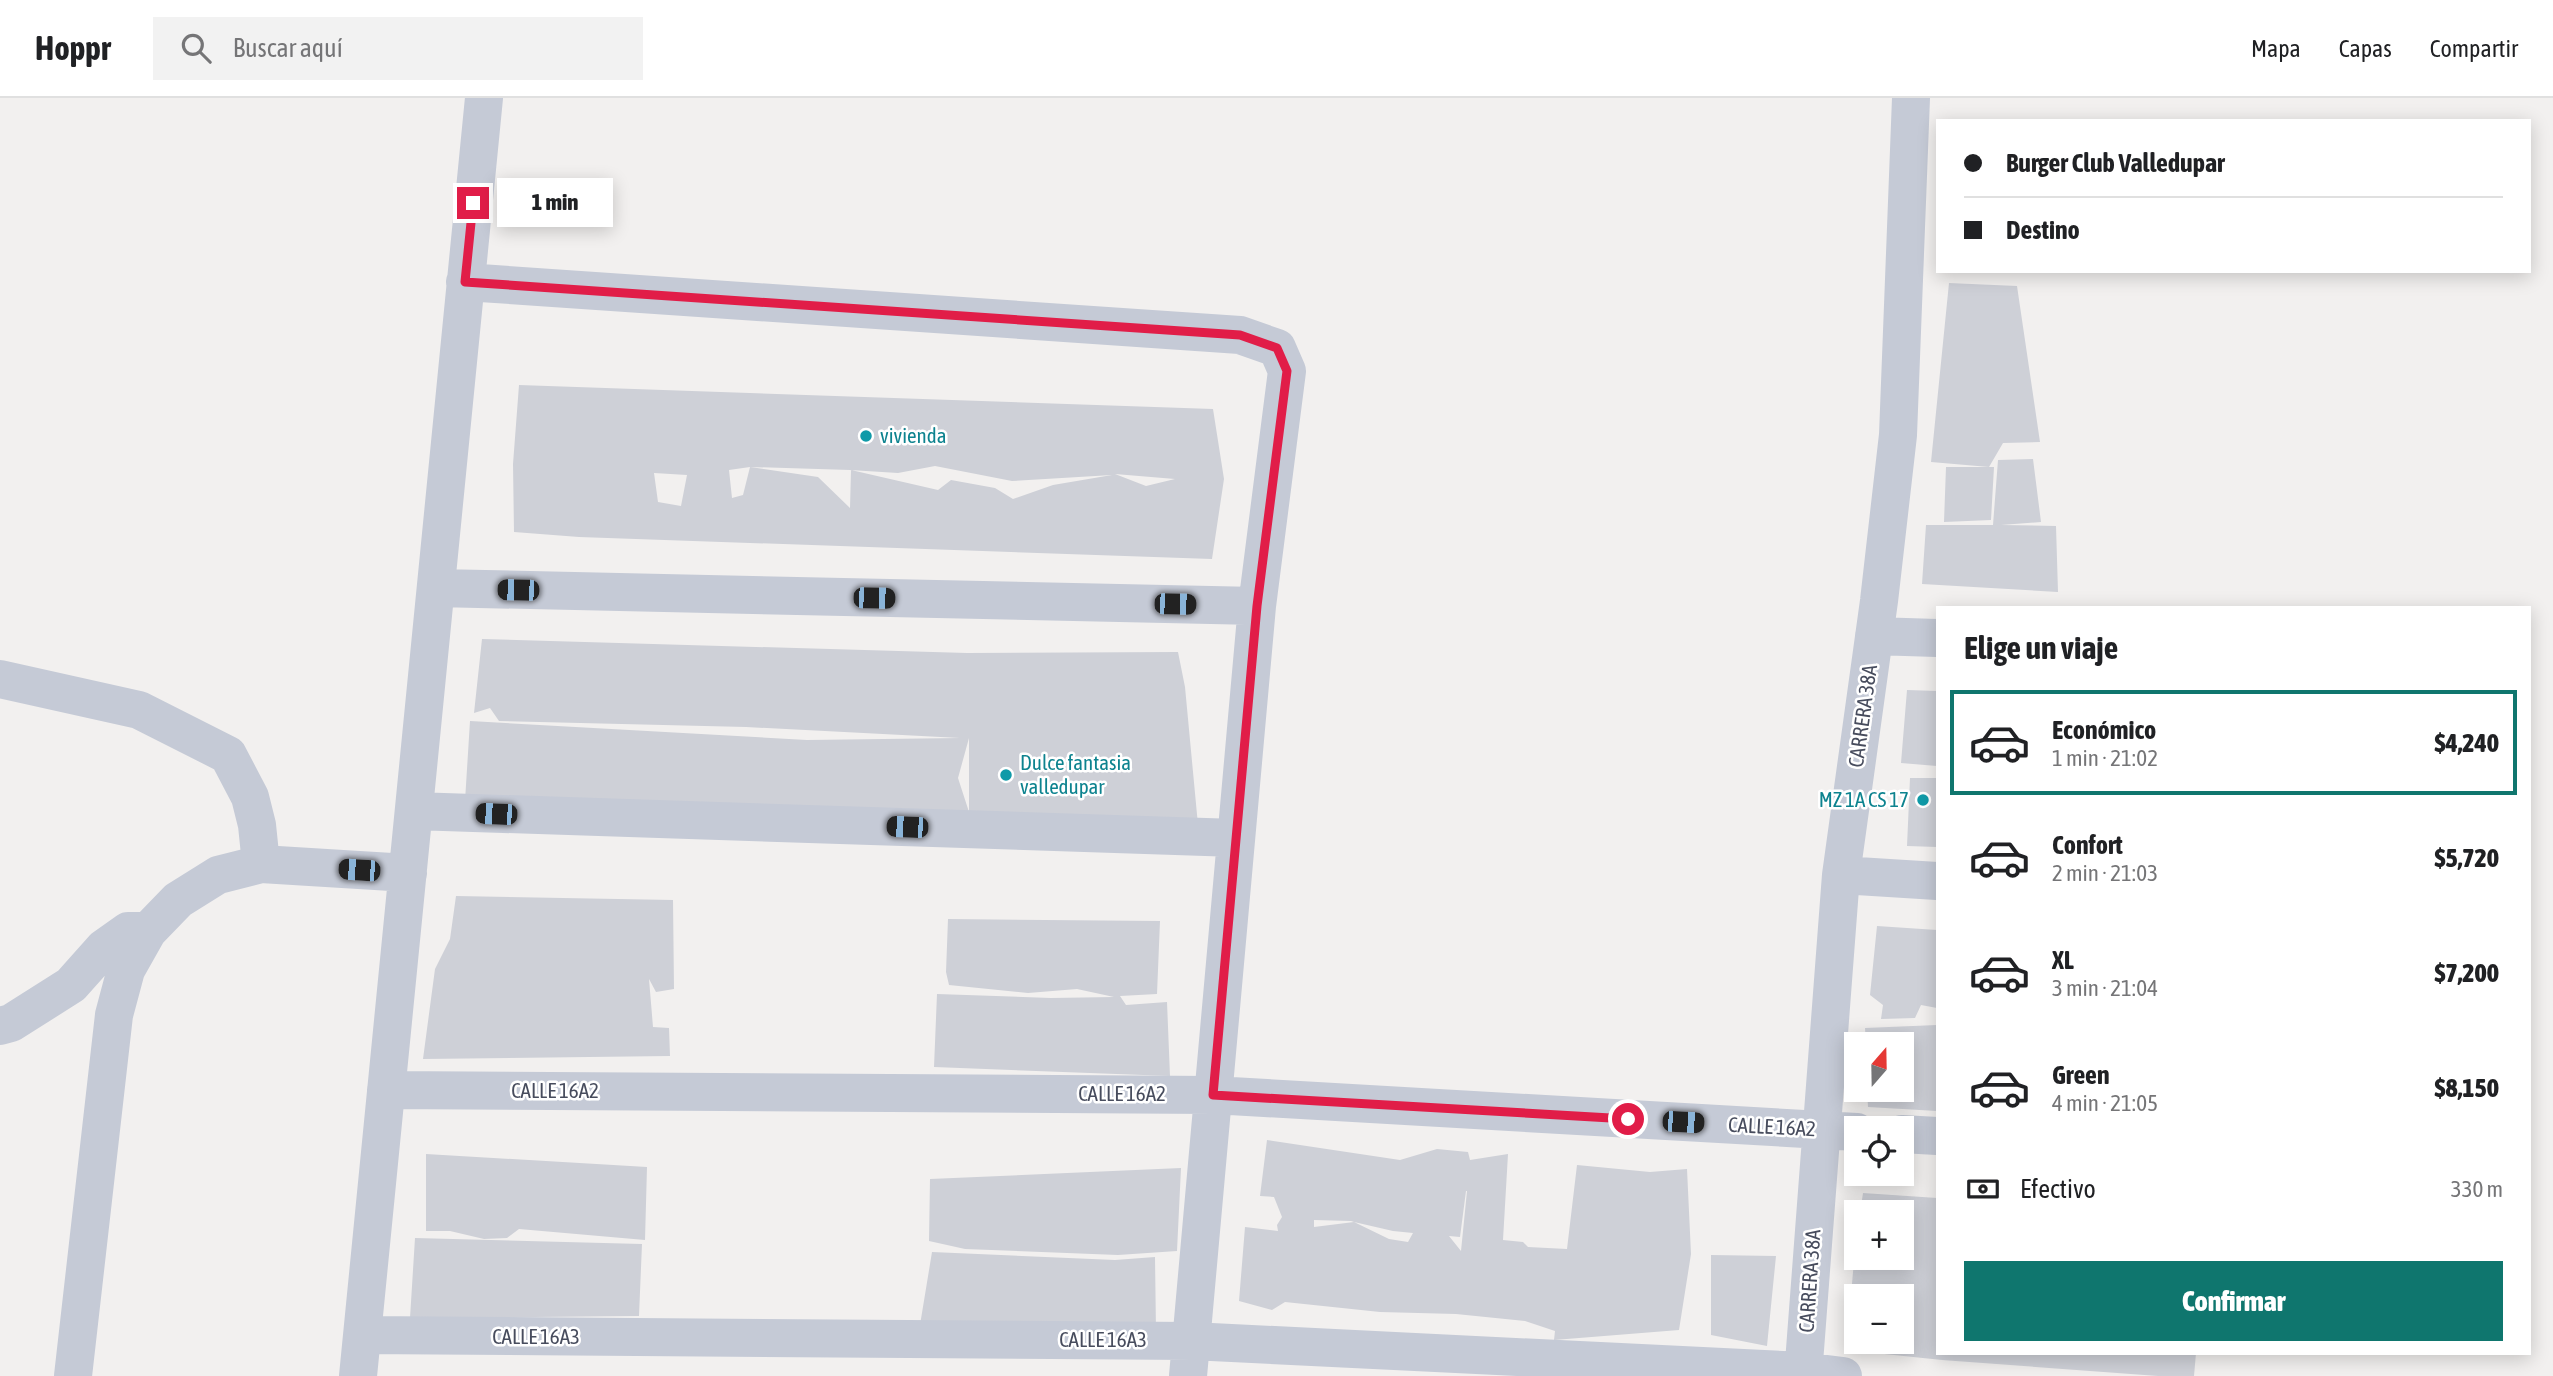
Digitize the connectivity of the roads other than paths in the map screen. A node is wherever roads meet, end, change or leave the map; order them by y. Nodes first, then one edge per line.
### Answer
1 (484, 98) edge
2 (1911, 98) edge
3 (465, 282) junction
4 (436, 588) junction
5 (1257, 606) junction
6 (1874, 636) junction
7 (1936, 638) edge
8 (0, 679) edge
9 (414, 811) junction
10 (1236, 838) junction
11 (261, 863) junction
12 (408, 873) junction
13 (1841, 875) junction
14 (1936, 881) edge
15 (148, 931) junction
16 (0, 1026) edge
17 (386, 1090) junction
18 (1213, 1095) junction
19 (1839, 1131) edge
20 (1914, 1135) edge
21 (1936, 1136) edge
22 (362, 1335) junction
23 (1189, 1359) edge
24 (1803, 1374) edge
25 (73, 1376) edge
26 (358, 1376) edge
27 (1843, 1376) edge

1 - 3 street
2 - 6 street, CARRERA 38A
3 - 4 street
3 - 5 street
4 - 5 street
4 - 9 street
5 - 10 street
6 - 7 street
6 - 13 street, CARRERA 38A
8 - 11 street
9 - 10 street
9 - 12 street
10 - 18 street
11 - 12 street
11 - 15 street
12 - 17 street
13 - 14 street
13 - 19 street, CARRERA 38A
15 - 16 street
15 - 25 street
17 - 18 street, CALLE 16A2
17 - 22 street
18 - 19 street, CALLE 16A2
18 - 23 street
19 - 24 street, CARRERA 38A
20 - 21 street
22 - 23 street, CALLE 16A3
22 - 26 street
23 - 24 street, CALLE 16A3
24 - 27 street, CALLE 16A3

